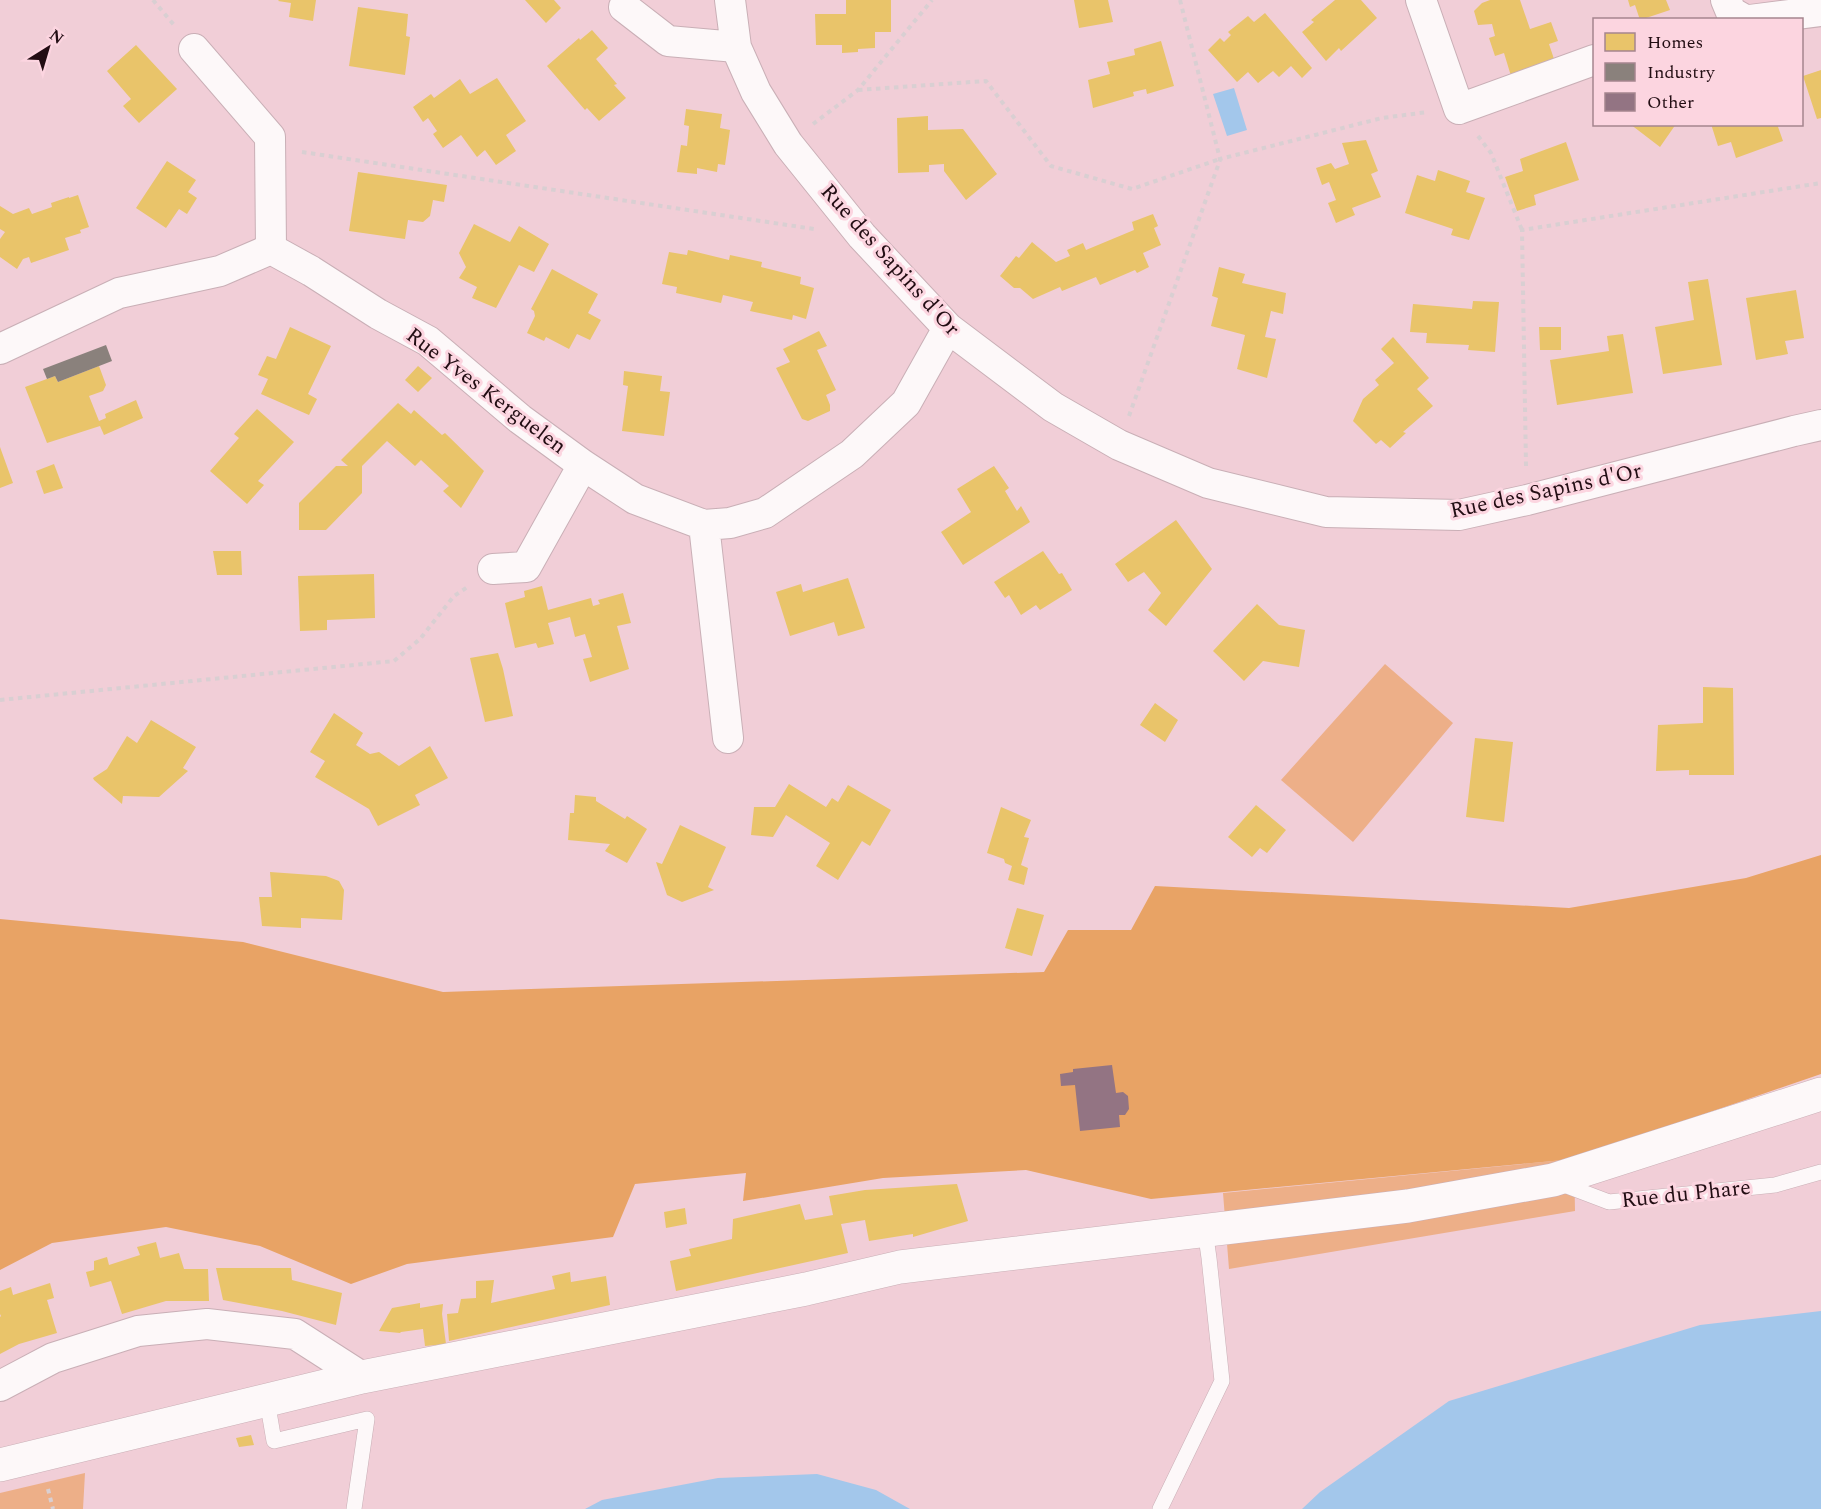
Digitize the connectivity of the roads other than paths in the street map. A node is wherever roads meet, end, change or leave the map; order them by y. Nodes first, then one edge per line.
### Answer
1 (730, 0) edge
2 (1421, 0) edge
3 (624, 8) dead end
4 (1821, 11) edge
5 (1732, 14) edge
6 (736, 46) junction
7 (194, 49) dead end
8 (1593, 60) edge
9 (271, 249) junction
10 (948, 328) junction
11 (0, 349) edge
12 (1821, 425) edge
13 (583, 465) junction
14 (704, 525) junction
15 (493, 569) road end
16 (728, 738) dead end
17 (1821, 1094) edge
18 (1821, 1173) edge
19 (1553, 1180) junction
20 (1205, 1230) junction
21 (362, 1377) junction
22 (0, 1386) edge
23 (267, 1400) junction
24 (0, 1466) edge
25 (354, 1509) edge
26 (1160, 1509) edge

1 - 6 street, Rue des Sapins d'Or
2 - 8 street
3 - 6 street
4 - 5 street
6 - 10 street, Rue des Sapins d'Or
7 - 9 street
9 - 11 street
9 - 13 street, Rue Yves Kerguelen
10 - 12 street, Rue des Sapins d'Or
10 - 14 street, Rue Yves Kerguelen
13 - 14 street, Rue Yves Kerguelen
13 - 15 street
14 - 16 street
17 - 19 street
18 - 19 lane, Rue du Phare
19 - 20 street
20 - 21 street
20 - 26 lane
21 - 22 street
21 - 23 street
23 - 24 street
23 - 25 lane

